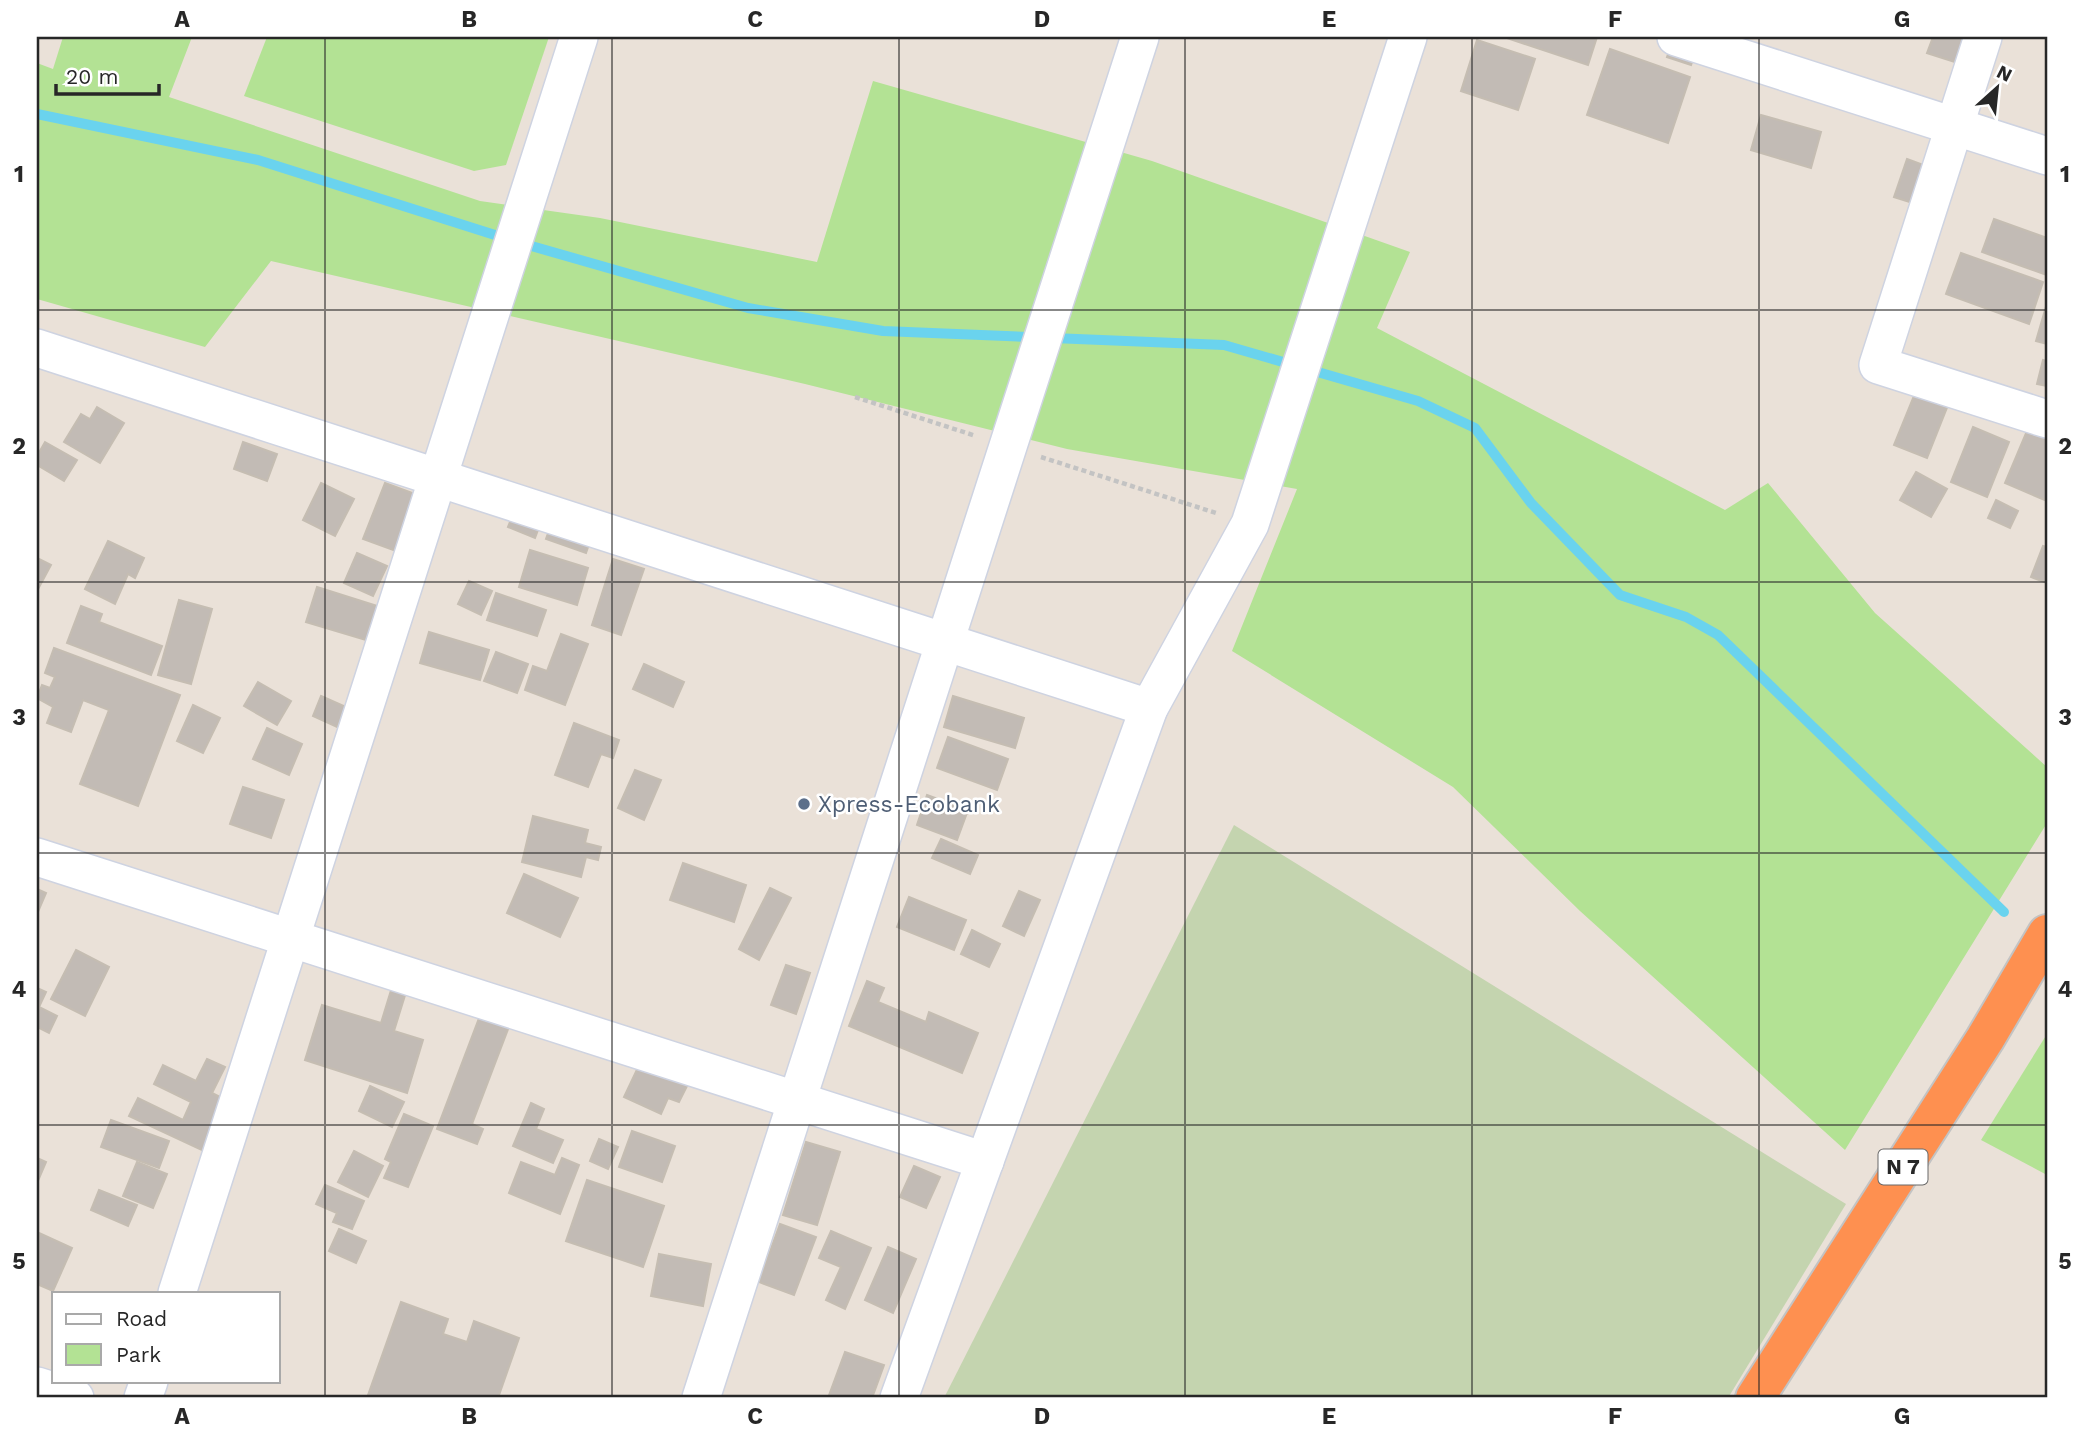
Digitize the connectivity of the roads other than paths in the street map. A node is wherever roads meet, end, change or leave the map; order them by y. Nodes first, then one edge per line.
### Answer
1 (579, 37) edge
2 (1140, 37) edge
3 (1408, 37) edge
4 (1676, 37) edge
5 (1983, 37) edge
6 (1730, 45) edge
7 (1954, 126) junction
8 (2047, 156) edge
9 (37, 348) edge
10 (2047, 419) edge
11 (438, 478) junction
12 (945, 643) junction
13 (1149, 708) junction
14 (37, 857) edge
15 (2047, 934) edge
16 (290, 939) junction
17 (797, 1102) junction
18 (985, 1161) junction
19 (177, 1292) edge
20 (37, 1386) edge
21 (75, 1398) edge
22 (701, 1398) edge
23 (899, 1398) edge
24 (1755, 1398) edge

1 - 11 street
2 - 12 street
3 - 13 street
4 - 6 street
5 - 7 street
6 - 7 street
7 - 8 street
7 - 10 street
9 - 11 street
11 - 12 street
11 - 16 street
12 - 13 street
12 - 17 street
13 - 18 street
14 - 16 street
15 - 24 highway, N 7
16 - 17 street
16 - 19 street
17 - 18 street
17 - 22 street
18 - 23 street
20 - 21 street

